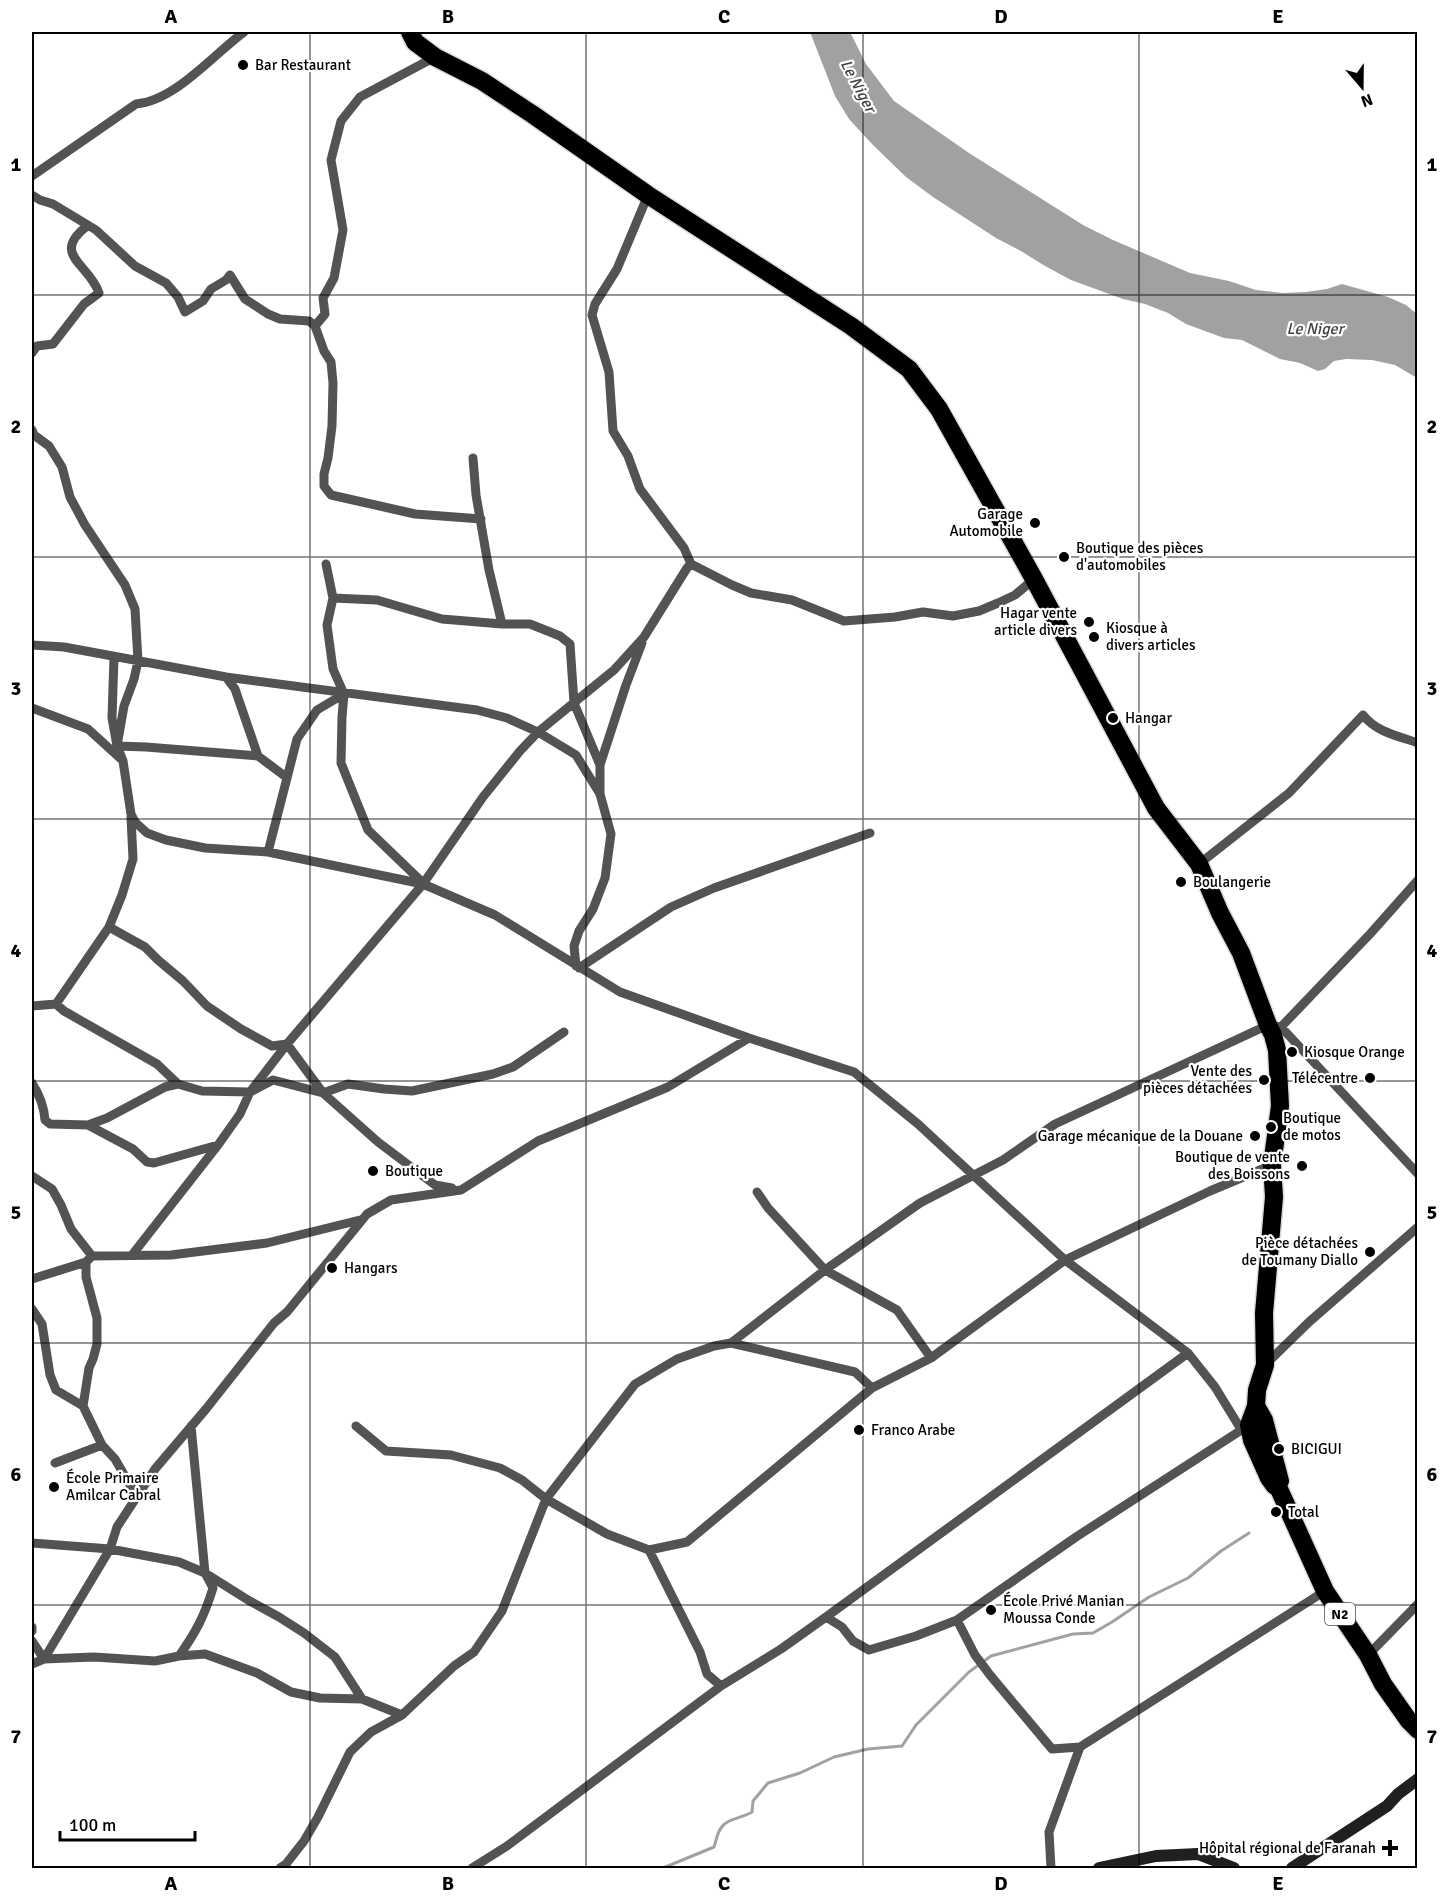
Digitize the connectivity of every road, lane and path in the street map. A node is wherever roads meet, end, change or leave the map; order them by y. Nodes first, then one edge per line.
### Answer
1 (244, 32) edge
2 (410, 32) edge
3 (435, 57) junction
4 (32, 176) edge
5 (32, 195) edge
6 (648, 195) junction
7 (87, 226) junction
8 (315, 326) junction
9 (32, 352) edge
10 (32, 430) edge
11 (473, 458) dead end
12 (481, 519) junction
13 (326, 564) dead end
14 (691, 564) junction
15 (1034, 579) junction
16 (333, 598) junction
17 (502, 624) junction
18 (644, 637) junction
19 (32, 645) edge
20 (114, 657) junction
21 (138, 662) junction
22 (226, 677) junction
23 (344, 694) junction
24 (574, 703) junction
25 (32, 708) edge
26 (538, 732) junction
27 (1418, 743) edge
28 (117, 746) junction
29 (258, 756) junction
30 (123, 761) junction
31 (600, 765) junction
32 (286, 777) junction
33 (600, 794) junction
34 (131, 814) junction
35 (870, 833) dead end
36 (268, 852) junction
37 (1199, 864) junction
38 (1418, 880) edge
39 (423, 884) junction
40 (109, 927) junction
41 (577, 967) junction
42 (56, 1005) junction
43 (32, 1006) edge
44 (1274, 1026) junction
45 (564, 1032) dead end
46 (749, 1038) junction
47 (287, 1044) junction
48 (32, 1083) edge
49 (178, 1084) junction
50 (250, 1092) junction
51 (323, 1093) junction
52 (88, 1125) junction
53 (218, 1145) junction
54 (1272, 1165) junction
55 (1418, 1174) edge
56 (972, 1175) junction
57 (32, 1176) edge
58 (460, 1190) junction
59 (757, 1192) dead end
60 (360, 1220) junction
61 (1418, 1227) edge
62 (132, 1255) junction
63 (89, 1259) junction
64 (1065, 1260) junction
65 (825, 1270) junction
66 (32, 1279) edge
67 (32, 1310) edge
68 (731, 1343) junction
69 (1188, 1353) junction
70 (931, 1358) junction
71 (1265, 1365) junction
72 (872, 1388) junction
73 (83, 1406) junction
74 (1253, 1420) junction
75 (191, 1426) junction
76 (356, 1426) dead end
77 (102, 1445) junction
78 (55, 1463) dead end
79 (137, 1497) junction
80 (546, 1499) junction
81 (32, 1543) edge
82 (110, 1549) junction
83 (649, 1550) junction
84 (205, 1573) junction
85 (1325, 1591) junction
86 (1418, 1604) edge
87 (826, 1617) junction
88 (957, 1620) junction
89 (32, 1641) edge
90 (1368, 1655) junction
91 (179, 1656) junction
92 (44, 1659) junction
93 (32, 1664) edge
94 (721, 1686) junction
95 (362, 1699) junction
96 (402, 1715) junction
97 (1418, 1730) edge
98 (1080, 1747) junction
99 (1418, 1779) edge
100 (280, 1869) edge
101 (472, 1869) edge
102 (1051, 1869) edge
103 (1099, 1869) edge
104 (1234, 1869) edge
105 (1292, 1869) edge

1 - 4 street
2 - 3 highway, N2
3 - 6 highway, N2
3 - 8 street
5 - 7 street
6 - 14 street
6 - 15 highway, N2
7 - 8 street
7 - 9 street
8 - 12 street
10 - 21 street
11 - 12 street
12 - 17 street
13 - 16 street
14 - 15 street
14 - 18 street
15 - 37 highway, N2
16 - 17 street
16 - 23 street
17 - 24 street
18 - 24 street
18 - 31 street
19 - 20 street
20 - 21 street
20 - 28 street
21 - 22 street
21 - 28 street
22 - 23 street
22 - 29 street
23 - 26 street
23 - 32 street
23 - 39 street
24 - 26 street
24 - 31 street
25 - 30 street
26 - 33 street
26 - 39 street
27 - 37 street
28 - 29 street
28 - 30 street
29 - 32 street
30 - 34 street
31 - 33 street
32 - 36 street
33 - 41 street
34 - 36 street
34 - 40 street
35 - 41 street
36 - 39 street
37 - 44 highway, N2
38 - 44 street
39 - 41 street
39 - 47 street
40 - 42 street
40 - 47 street
41 - 46 street
42 - 43 street
42 - 49 street
44 - 54 highway, N2
44 - 55 street
44 - 56 street
45 - 51 street
46 - 56 street
46 - 58 street
47 - 50 street
47 - 51 street
48 - 52 street
49 - 50 street
49 - 52 street
50 - 51 street
50 - 53 street
51 - 58 street
52 - 53 street
53 - 62 street
54 - 64 street
54 - 71 highway, N2
56 - 64 street
56 - 65 street
57 - 63 street
58 - 60 street
59 - 65 street
60 - 62 street
60 - 75 street
61 - 71 street
62 - 63 street
63 - 66 street
63 - 73 street
64 - 69 street
64 - 70 street
65 - 68 street
65 - 70 street
67 - 73 street
68 - 72 street
68 - 80 street
69 - 74 street
69 - 87 street
70 - 72 street
71 - 74 highway, N2
72 - 83 street
73 - 77 street
74 - 85 highway, N2
74 - 88 street
75 - 79 street
75 - 84 street
76 - 80 street
77 - 78 street
77 - 79 street
79 - 82 street
80 - 83 street
80 - 96 street
81 - 82 street
82 - 84 street
82 - 92 street
83 - 94 street
84 - 91 street
84 - 95 street
85 - 90 highway, N2
85 - 98 street
86 - 90 street
87 - 88 street
87 - 94 street
88 - 98 street
89 - 92 street
90 - 97 highway, N2
91 - 92 street
91 - 95 street
92 - 93 street
94 - 101 street
95 - 96 street
96 - 100 street
98 - 102 street
99 - 105 street
103 - 104 street

